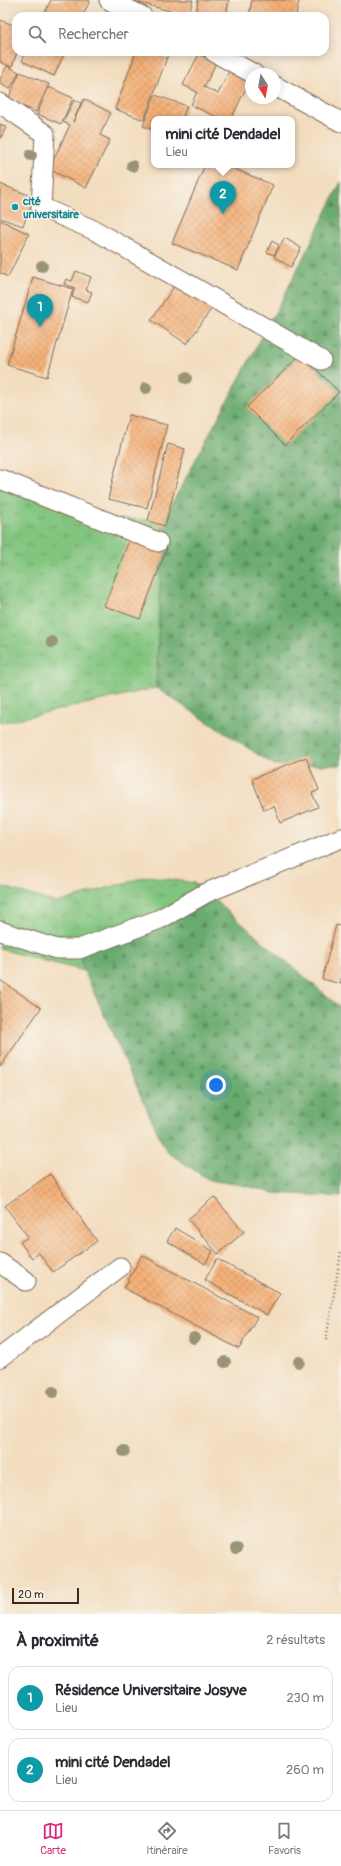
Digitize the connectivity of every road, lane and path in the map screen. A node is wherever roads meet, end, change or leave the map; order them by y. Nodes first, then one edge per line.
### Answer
1 (109, 0) edge
2 (134, 12) edge
3 (221, 56) edge
4 (245, 69) edge
5 (281, 89) edge
6 (0, 103) edge
7 (341, 122) edge
8 (321, 360) dead end
9 (0, 479) edge
10 (158, 542) dead end
11 (341, 838) edge
12 (0, 931) edge
13 (341, 1252) edge
14 (0, 1263) edge
15 (120, 1267) dead end
16 (26, 1281) dead end
17 (326, 1340) dead end
18 (0, 1358) edge

1 - 2 street
3 - 4 street
5 - 7 street
6 - 8 street
9 - 10 street
11 - 12 street
13 - 17 path
14 - 16 street
15 - 18 street

